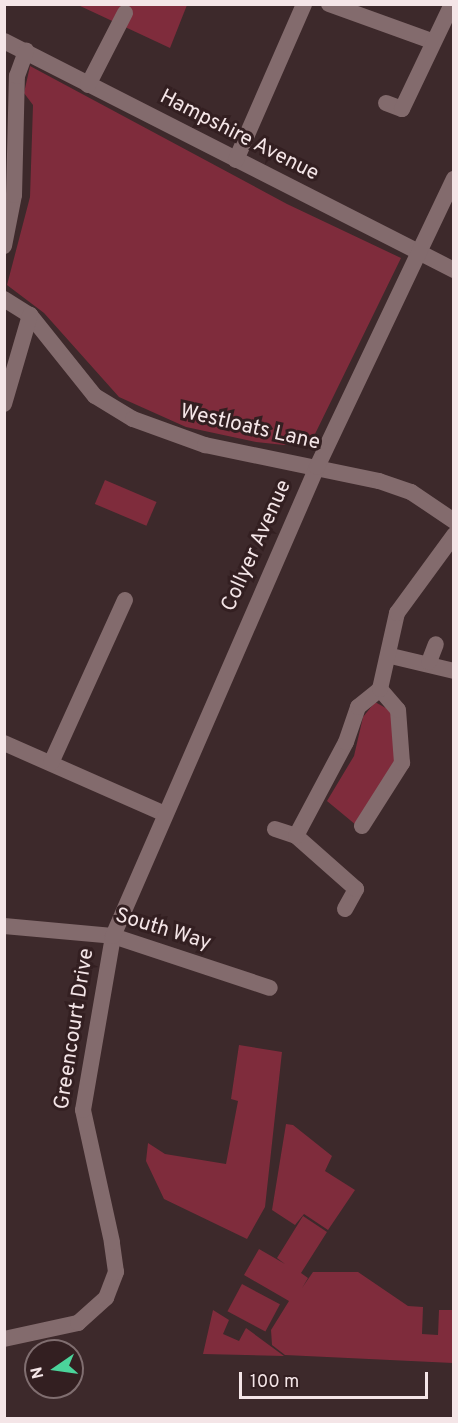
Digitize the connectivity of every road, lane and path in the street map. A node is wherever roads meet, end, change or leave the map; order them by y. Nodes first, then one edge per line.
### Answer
1 (304, 4) edge
2 (329, 4) edge
3 (452, 4) edge
4 (125, 13) dead end
5 (4, 41) edge
6 (432, 41) junction
7 (26, 51) junction
8 (88, 85) junction
9 (386, 103) dead end
10 (236, 160) junction
11 (453, 179) edge
12 (4, 246) edge
13 (418, 253) junction
14 (453, 270) edge
15 (4, 299) edge
16 (30, 315) junction
17 (4, 404) edge
18 (316, 467) junction
19 (453, 521) edge
20 (453, 535) edge
21 (125, 600) dead end
22 (436, 644) dead end
23 (391, 656) junction
24 (429, 662) junction
25 (453, 671) edge
26 (380, 689) junction
27 (4, 743) edge
28 (51, 763) junction
29 (165, 814) junction
30 (362, 826) dead end
31 (274, 829) dead end
32 (296, 836) junction
33 (345, 909) dead end
34 (4, 926) edge
35 (113, 936) junction
36 (270, 988) dead end
37 (4, 1339) edge

1 - 10 street
2 - 6 street
3 - 6 street
4 - 8 street
5 - 7 street, Hampshire Avenue
6 - 9 street
7 - 8 street, Hampshire Avenue
7 - 12 street
8 - 10 street, Hampshire Avenue
10 - 13 street, Hampshire Avenue
11 - 13 street, Collyer Avenue
13 - 14 street, Hampshire Avenue
13 - 18 street, Collyer Avenue
15 - 16 street, Westloats Lane
16 - 17 street
16 - 18 street, Westloats Lane
18 - 19 street, Westloats Lane
18 - 29 street, Collyer Avenue
20 - 23 street
21 - 28 street
22 - 24 street
23 - 24 street
23 - 26 street
24 - 25 street
26 - 30 street
26 - 32 street
27 - 28 street
28 - 29 street
29 - 35 street, Collyer Avenue
31 - 32 street
32 - 33 street
34 - 35 street, South Way
35 - 36 street, South Way
35 - 37 street, Greencourt Drive

